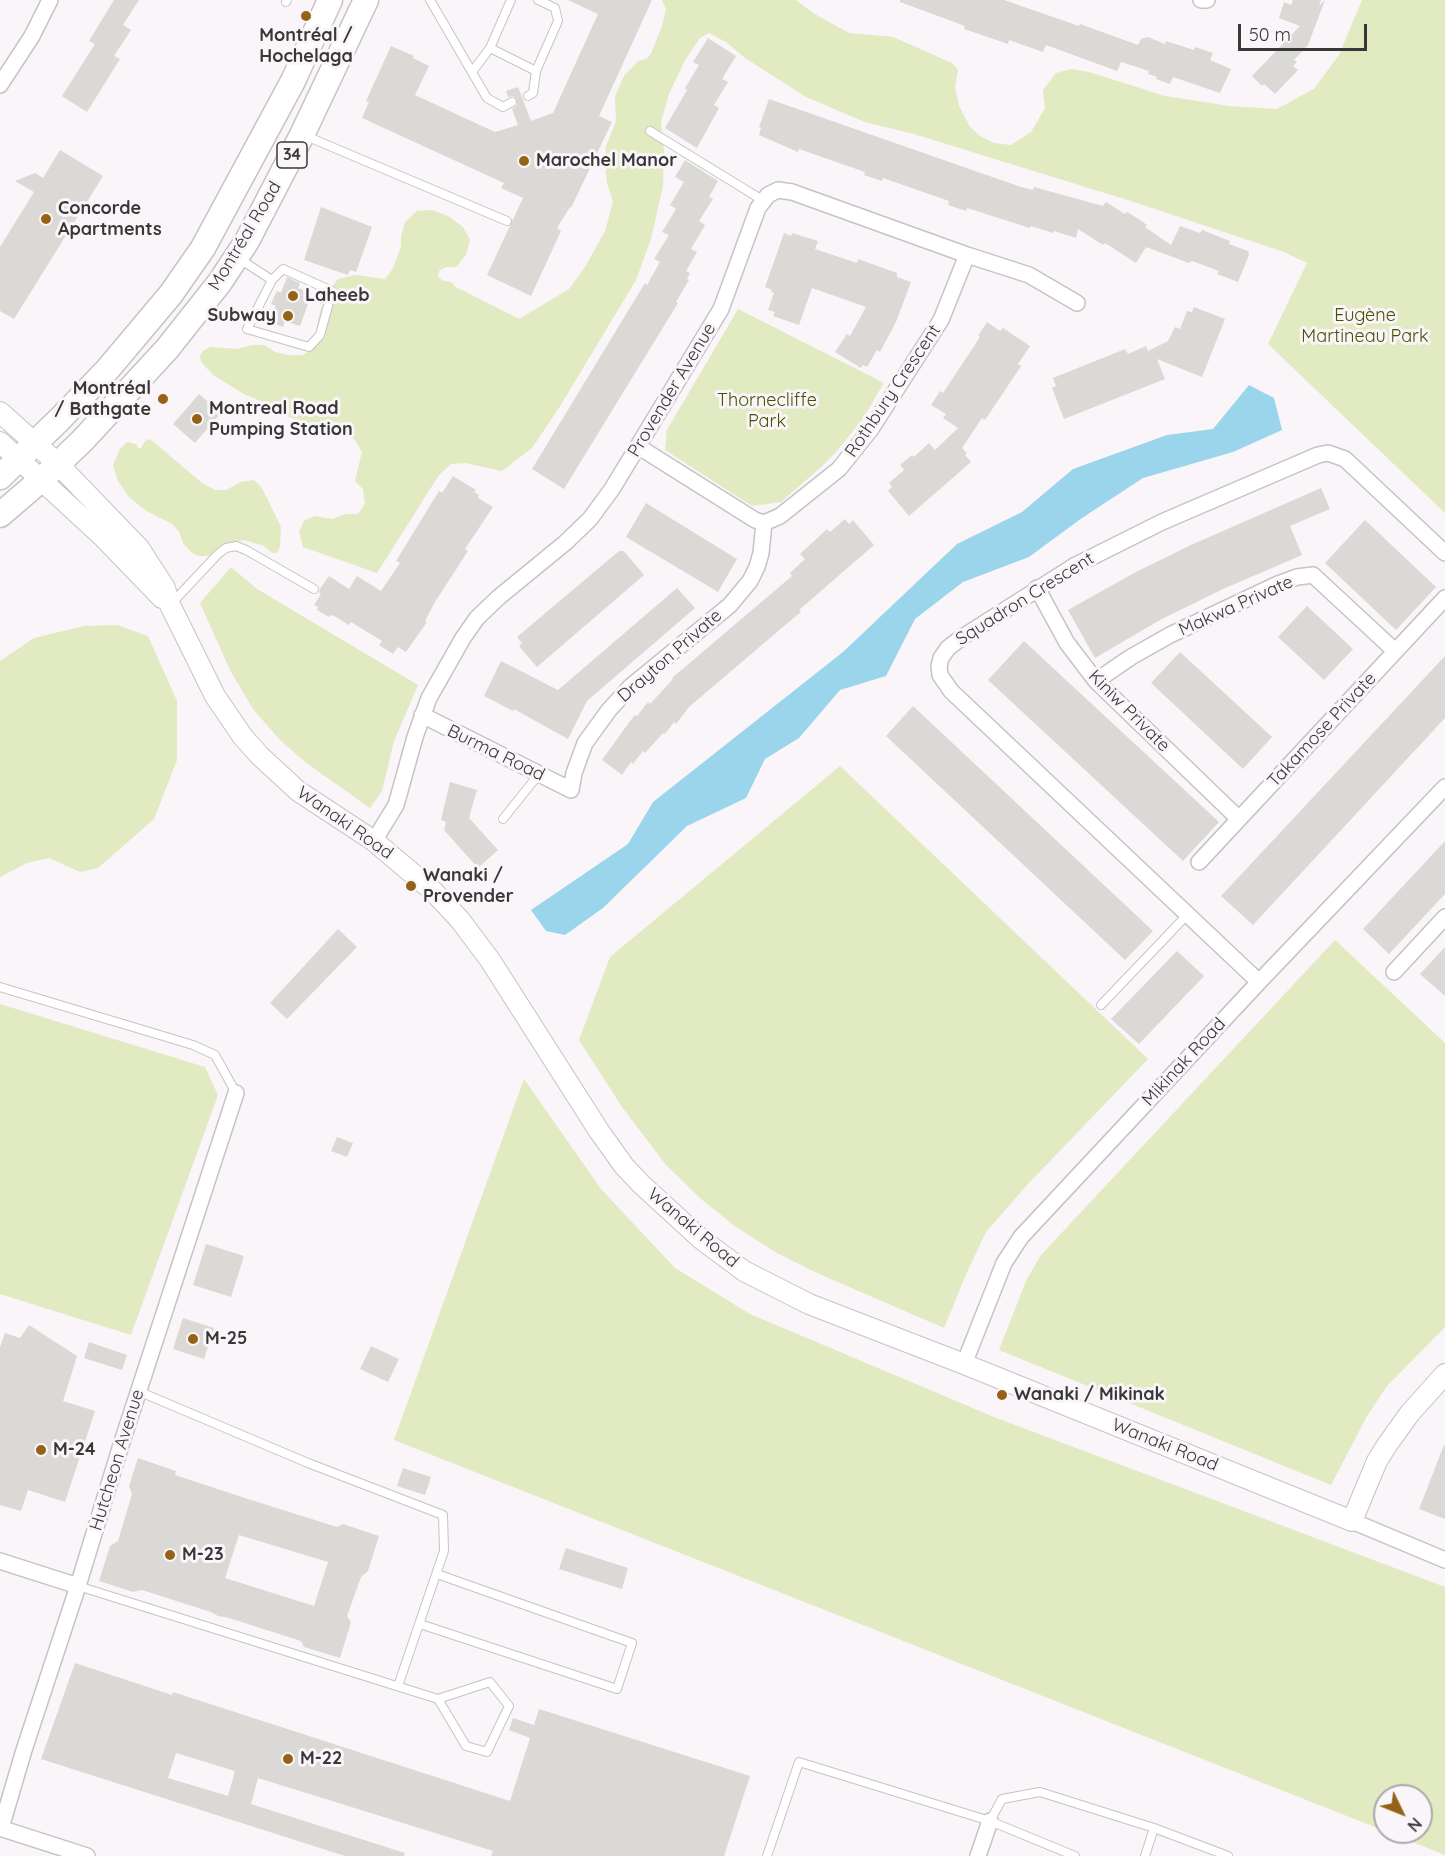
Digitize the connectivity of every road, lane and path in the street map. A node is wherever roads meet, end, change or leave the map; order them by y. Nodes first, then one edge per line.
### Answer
1 (50, 0) edge
2 (330, 0) edge
3 (366, 0) edge
4 (430, 0) edge
5 (511, 0) edge
6 (538, 0) edge
7 (1201, 0) edge
8 (1207, 0) edge
9 (490, 48) junction
10 (536, 71) junction
11 (472, 72) junction
12 (0, 85) edge
13 (528, 96) dead end
14 (512, 102) dead end
15 (650, 131) dead end
16 (302, 135) junction
17 (764, 201) junction
18 (507, 220) dead end
19 (217, 224) junction
20 (242, 249) junction
21 (967, 255) junction
22 (272, 280) junction
23 (1077, 303) dead end
24 (0, 412) edge
25 (0, 442) edge
26 (639, 447) junction
27 (28, 451) junction
28 (50, 472) junction
29 (0, 477) edge
30 (0, 515) edge
31 (764, 523) junction
32 (1445, 553) edge
33 (1037, 588) junction
34 (314, 589) dead end
35 (1445, 598) edge
36 (170, 605) junction
37 (1395, 651) junction
38 (1096, 681) junction
39 (422, 715) junction
40 (539, 774) junction
41 (1445, 787) edge
42 (571, 790) joint
43 (503, 819) dead end
44 (1239, 819) junction
45 (374, 841) junction
46 (1199, 862) dead end
47 (1188, 914) junction
48 (1445, 917) edge
49 (1394, 972) dead end
50 (1259, 982) junction
51 (0, 987) edge
52 (1101, 1005) dead end
53 (236, 1093) joint
54 (964, 1364) junction
55 (1445, 1374) edge
56 (138, 1391) junction
57 (1352, 1521) junction
58 (1445, 1560) edge
59 (0, 1561) edge
60 (437, 1574) junction
61 (78, 1586) junction
62 (420, 1624) junction
63 (398, 1686) junction
64 (438, 1699) junction
65 (990, 1821) junction
66 (0, 1828) edge
67 (1154, 1828) junction
68 (87, 1856) edge
69 (767, 1856) edge
70 (978, 1856) edge
71 (1075, 1856) edge
72 (1145, 1856) edge
73 (1228, 1856) edge

1 - 12 street
2 - 19 main road, Montréal Road / 34
3 - 16 main road, Montréal Road / 34
4 - 11 lane
5 - 9 lane
6 - 10 lane
7 - 8 street
9 - 10 lane
9 - 11 lane
10 - 13 lane
11 - 14 lane
15 - 17 lane
16 - 18 lane
16 - 20 main road, Montréal Road / 34
17 - 21 street
17 - 26 street, Provender Avenue
19 - 20 main road
19 - 27 main road, Montréal Road / 34
20 - 22 lane
20 - 28 main road, Montréal Road / 34
21 - 23 street
21 - 31 street, Rothbury Crescent
22 - 22 lane
24 - 27 street
25 - 27 street
26 - 31 street
26 - 39 street, Provender Avenue
27 - 28 street, Wanaki Road
27 - 29 main road, Montréal Road / 34
28 - 30 main road, Montréal Road / 34
28 - 36 street, Wanaki Road
31 - 42 street, Drayton Private
32 - 33 street, Squadron Crescent
33 - 38 street, Kiniw Private
33 - 47 street, Squadron Crescent
34 - 36 lane
35 - 37 street, Takamose Private
36 - 45 street, Wanaki Road
37 - 38 street, Makwa Private
37 - 44 street, Takamose Private
38 - 44 street, Kiniw Private
39 - 40 street, Burma Road
39 - 45 street, Provender Avenue
40 - 42 street, Burma Road
40 - 43 lane
41 - 50 street, Mikinak Road
44 - 46 street, Takamose Private
45 - 54 street, Wanaki Road
47 - 50 street, Squadron Crescent
47 - 52 lane
48 - 49 street
50 - 54 street, Mikinak Road
51 - 53 lane
53 - 56 street, Hutcheon Avenue
54 - 57 street, Wanaki Road
55 - 57 street
56 - 60 lane
56 - 61 street, Hutcheon Avenue
57 - 58 street, Wanaki Road
59 - 61 street
60 - 62 lane
60 - 62 lane
61 - 63 lane
61 - 66 street, Hutcheon Avenue
62 - 63 lane
63 - 64 lane
64 - 64 lane
65 - 67 lane
65 - 69 lane
65 - 70 street
65 - 71 lane
66 - 68 street
67 - 72 lane
67 - 73 lane

